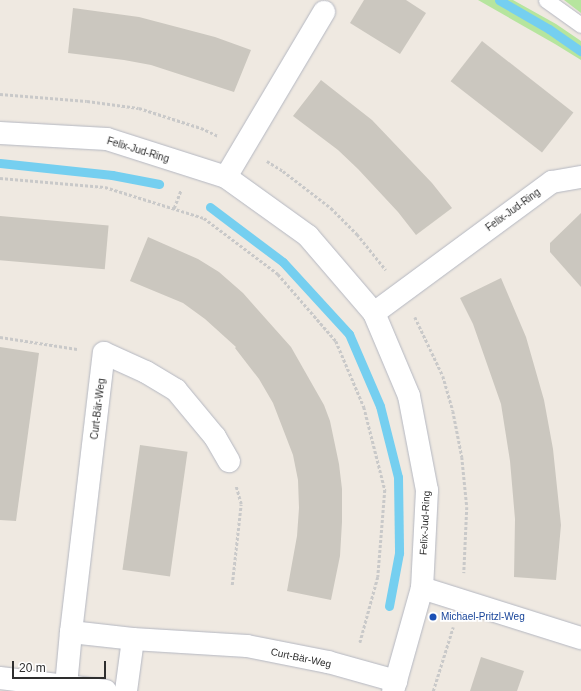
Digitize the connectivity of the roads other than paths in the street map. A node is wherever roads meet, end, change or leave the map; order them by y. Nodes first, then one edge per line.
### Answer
1 (546, 0) edge
2 (324, 12) dead end
3 (581, 26) edge
4 (0, 133) edge
5 (581, 177) edge
6 (226, 178) junction
7 (374, 313) junction
8 (229, 461) road end
9 (422, 588) junction
10 (71, 632) junction
11 (581, 638) edge
12 (133, 639) junction
13 (0, 678) edge
14 (66, 686) junction
15 (394, 686) edge
16 (106, 691) edge
17 (126, 691) edge

1 - 3 lane
2 - 6 street
4 - 6 street, Felix-Jud-Ring
5 - 7 street, Felix-Jud-Ring
6 - 7 street, Felix-Jud-Ring
7 - 9 street, Felix-Jud-Ring
8 - 10 street, Curt-Bär-Weg
9 - 11 street
9 - 15 street, Felix-Jud-Ring
10 - 12 street, Curt-Bär-Weg
10 - 14 street, Curt-Bär-Weg
12 - 15 street, Curt-Bär-Weg
12 - 17 street
13 - 14 street
14 - 16 street

